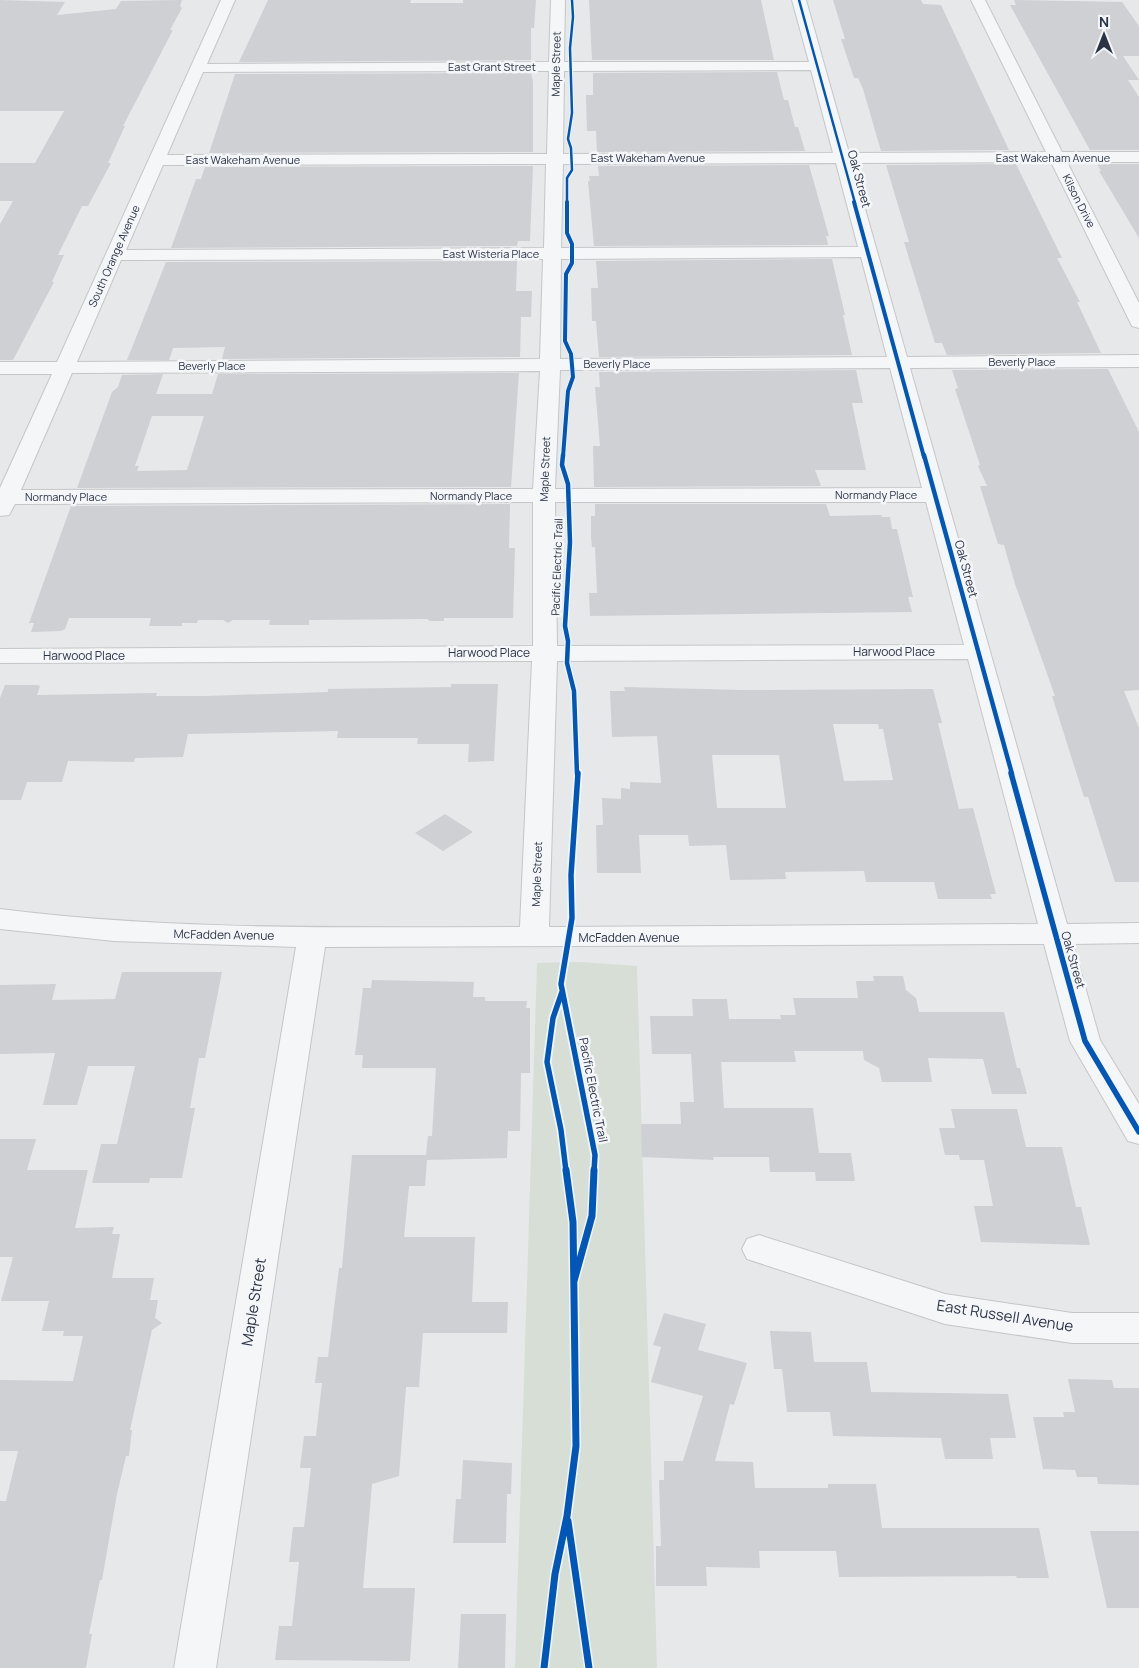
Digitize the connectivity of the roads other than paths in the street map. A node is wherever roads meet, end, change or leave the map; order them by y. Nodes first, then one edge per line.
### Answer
1 (228, 0) edge
2 (558, 0) edge
3 (799, 0) edge
4 (978, 0) edge
5 (818, 66) junction
6 (556, 67) junction
7 (197, 68) junction
8 (1139, 157) edge
9 (554, 158) junction
10 (843, 158) junction
11 (1057, 158) junction
12 (157, 160) junction
13 (868, 252) junction
14 (551, 254) junction
15 (114, 255) junction
16 (1139, 322) edge
17 (1139, 361) edge
18 (899, 363) junction
19 (550, 364) junction
20 (64, 367) junction
21 (0, 368) edge
22 (935, 495) junction
23 (544, 496) junction
24 (3, 504) edge
25 (978, 652) junction
26 (545, 653) junction
27 (0, 656) edge
28 (0, 919) edge
29 (1139, 933) edge
30 (1055, 934) junction
31 (312, 937) junction
32 (534, 938) junction
33 (1139, 1132) edge
34 (760, 1249) dead end
35 (1139, 1328) edge
36 (195, 1668) edge

1 - 7 street, South Orange Avenue
2 - 6 street, Maple Street
3 - 5 street, Oak Street
4 - 11 street, Kilson Drive
5 - 6 street, East Grant Street
5 - 10 street, Oak Street
6 - 7 street, East Grant Street
6 - 9 street, Maple Street
7 - 12 street, South Orange Avenue
8 - 11 street, East Wakeham Avenue
9 - 10 street, East Wakeham Avenue
9 - 12 street, East Wakeham Avenue
9 - 14 street, Maple Street
10 - 11 street, East Wakeham Avenue
10 - 13 street, Oak Street
11 - 16 street, Kilson Drive
12 - 15 street, South Orange Avenue
13 - 14 street, East Wisteria Place
13 - 18 street, Oak Street
14 - 15 street, East Wisteria Place
14 - 19 street, Maple Street
15 - 20 street, South Orange Avenue
17 - 18 street, Beverly Place
18 - 19 street, Beverly Place
18 - 22 street, Oak Street
19 - 20 street, Beverly Place
19 - 23 street, Maple Street
20 - 21 street, Beverly Place
20 - 24 street, South Orange Avenue
22 - 23 street, Normandy Place
22 - 25 street, Oak Street
23 - 24 street, Normandy Place
23 - 26 street, Maple Street
25 - 26 street, Harwood Place
25 - 30 street, Oak Street
26 - 27 street, Harwood Place
26 - 32 street, Maple Street
28 - 31 street, McFadden Avenue
29 - 30 street, McFadden Avenue
30 - 32 street, McFadden Avenue
30 - 33 street, Oak Street
31 - 32 street, McFadden Avenue
31 - 36 street, Maple Street
34 - 35 street, East Russell Avenue

